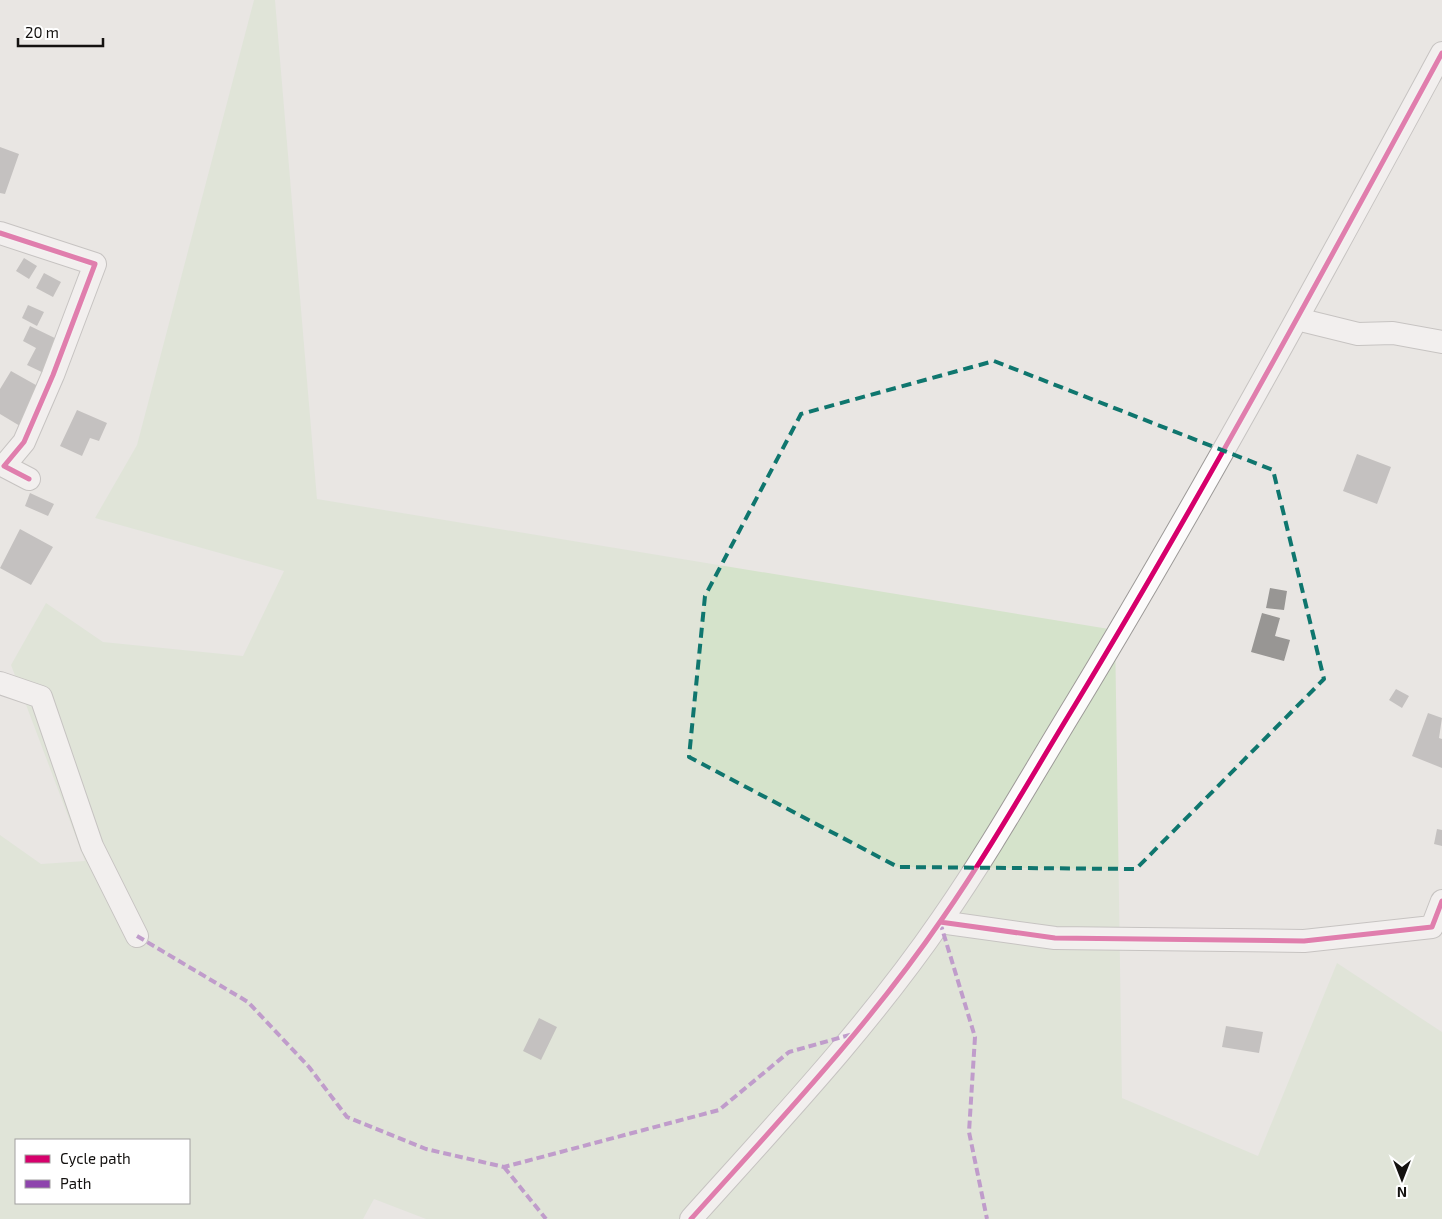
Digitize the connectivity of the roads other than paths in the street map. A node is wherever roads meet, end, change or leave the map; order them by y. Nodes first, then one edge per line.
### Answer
1 (1442, 53) edge
2 (0, 233) edge
3 (1297, 319) junction
4 (1442, 342) edge
5 (2, 466) edge
6 (29, 479) dead end
7 (0, 683) edge
8 (1442, 901) edge
9 (940, 922) junction
10 (137, 936) dead end
11 (691, 1219) edge

1 - 3 street
2 - 5 street
3 - 4 street
3 - 9 street
5 - 6 street
7 - 10 street
8 - 9 street
9 - 11 street

